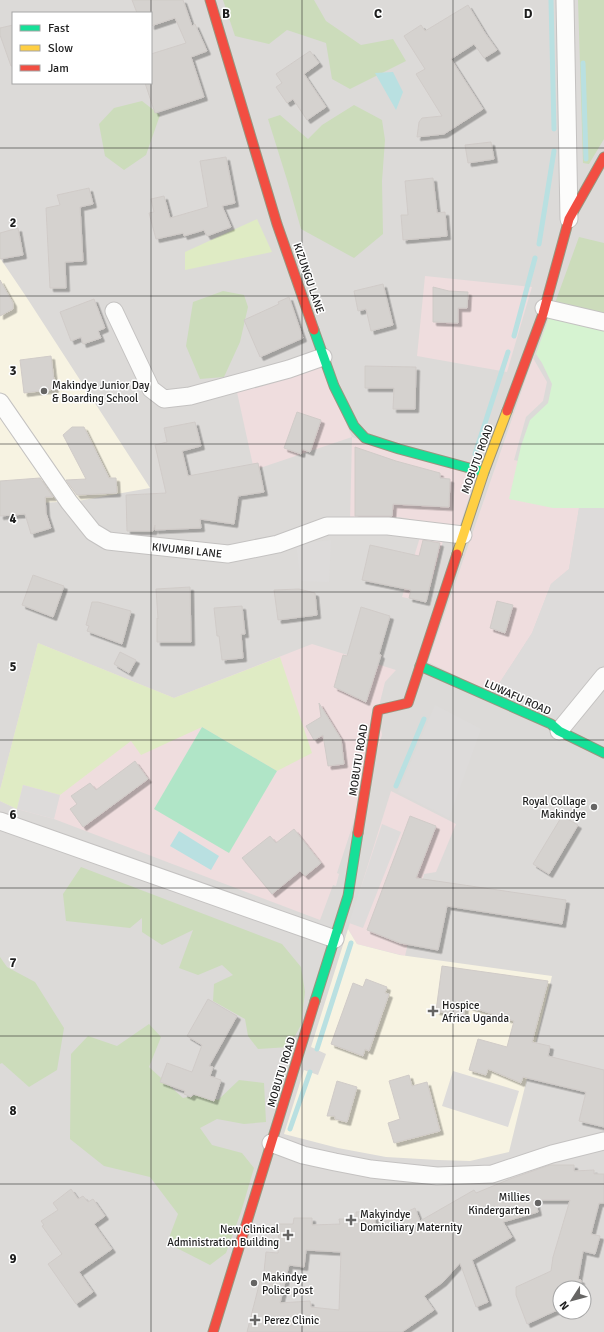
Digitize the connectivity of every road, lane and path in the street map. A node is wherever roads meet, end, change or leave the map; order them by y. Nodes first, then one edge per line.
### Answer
1 (210, 0) edge
2 (565, 0) edge
3 (604, 157) edge
4 (569, 220) junction
5 (544, 308) junction
6 (114, 311) dead end
7 (604, 322) edge
8 (323, 357) junction
9 (0, 402) edge
10 (484, 472) junction
11 (463, 535) junction
12 (420, 666) junction
13 (604, 676) edge
14 (559, 731) junction
15 (604, 753) edge
16 (0, 820) edge
17 (335, 939) junction
18 (604, 1142) edge
19 (271, 1143) junction
20 (213, 1332) edge

1 - 8 street, KIZUNGU LANE
2 - 4 street
3 - 4 street, MOBUTU ROAD
4 - 5 street, MOBUTU ROAD
5 - 7 street
5 - 10 street, MOBUTU ROAD
6 - 8 street
8 - 10 street, KIZUNGU LANE
9 - 11 street, KIVUMBI LANE
10 - 11 street, MOBUTU ROAD
11 - 12 street, MOBUTU ROAD
12 - 14 street, LUWAFU ROAD
12 - 17 street, MOBUTU ROAD
13 - 14 street
14 - 15 street, LUWAFU ROAD
16 - 17 street
17 - 19 street, MOBUTU ROAD
18 - 19 street
19 - 20 street, MOBUTU ROAD

